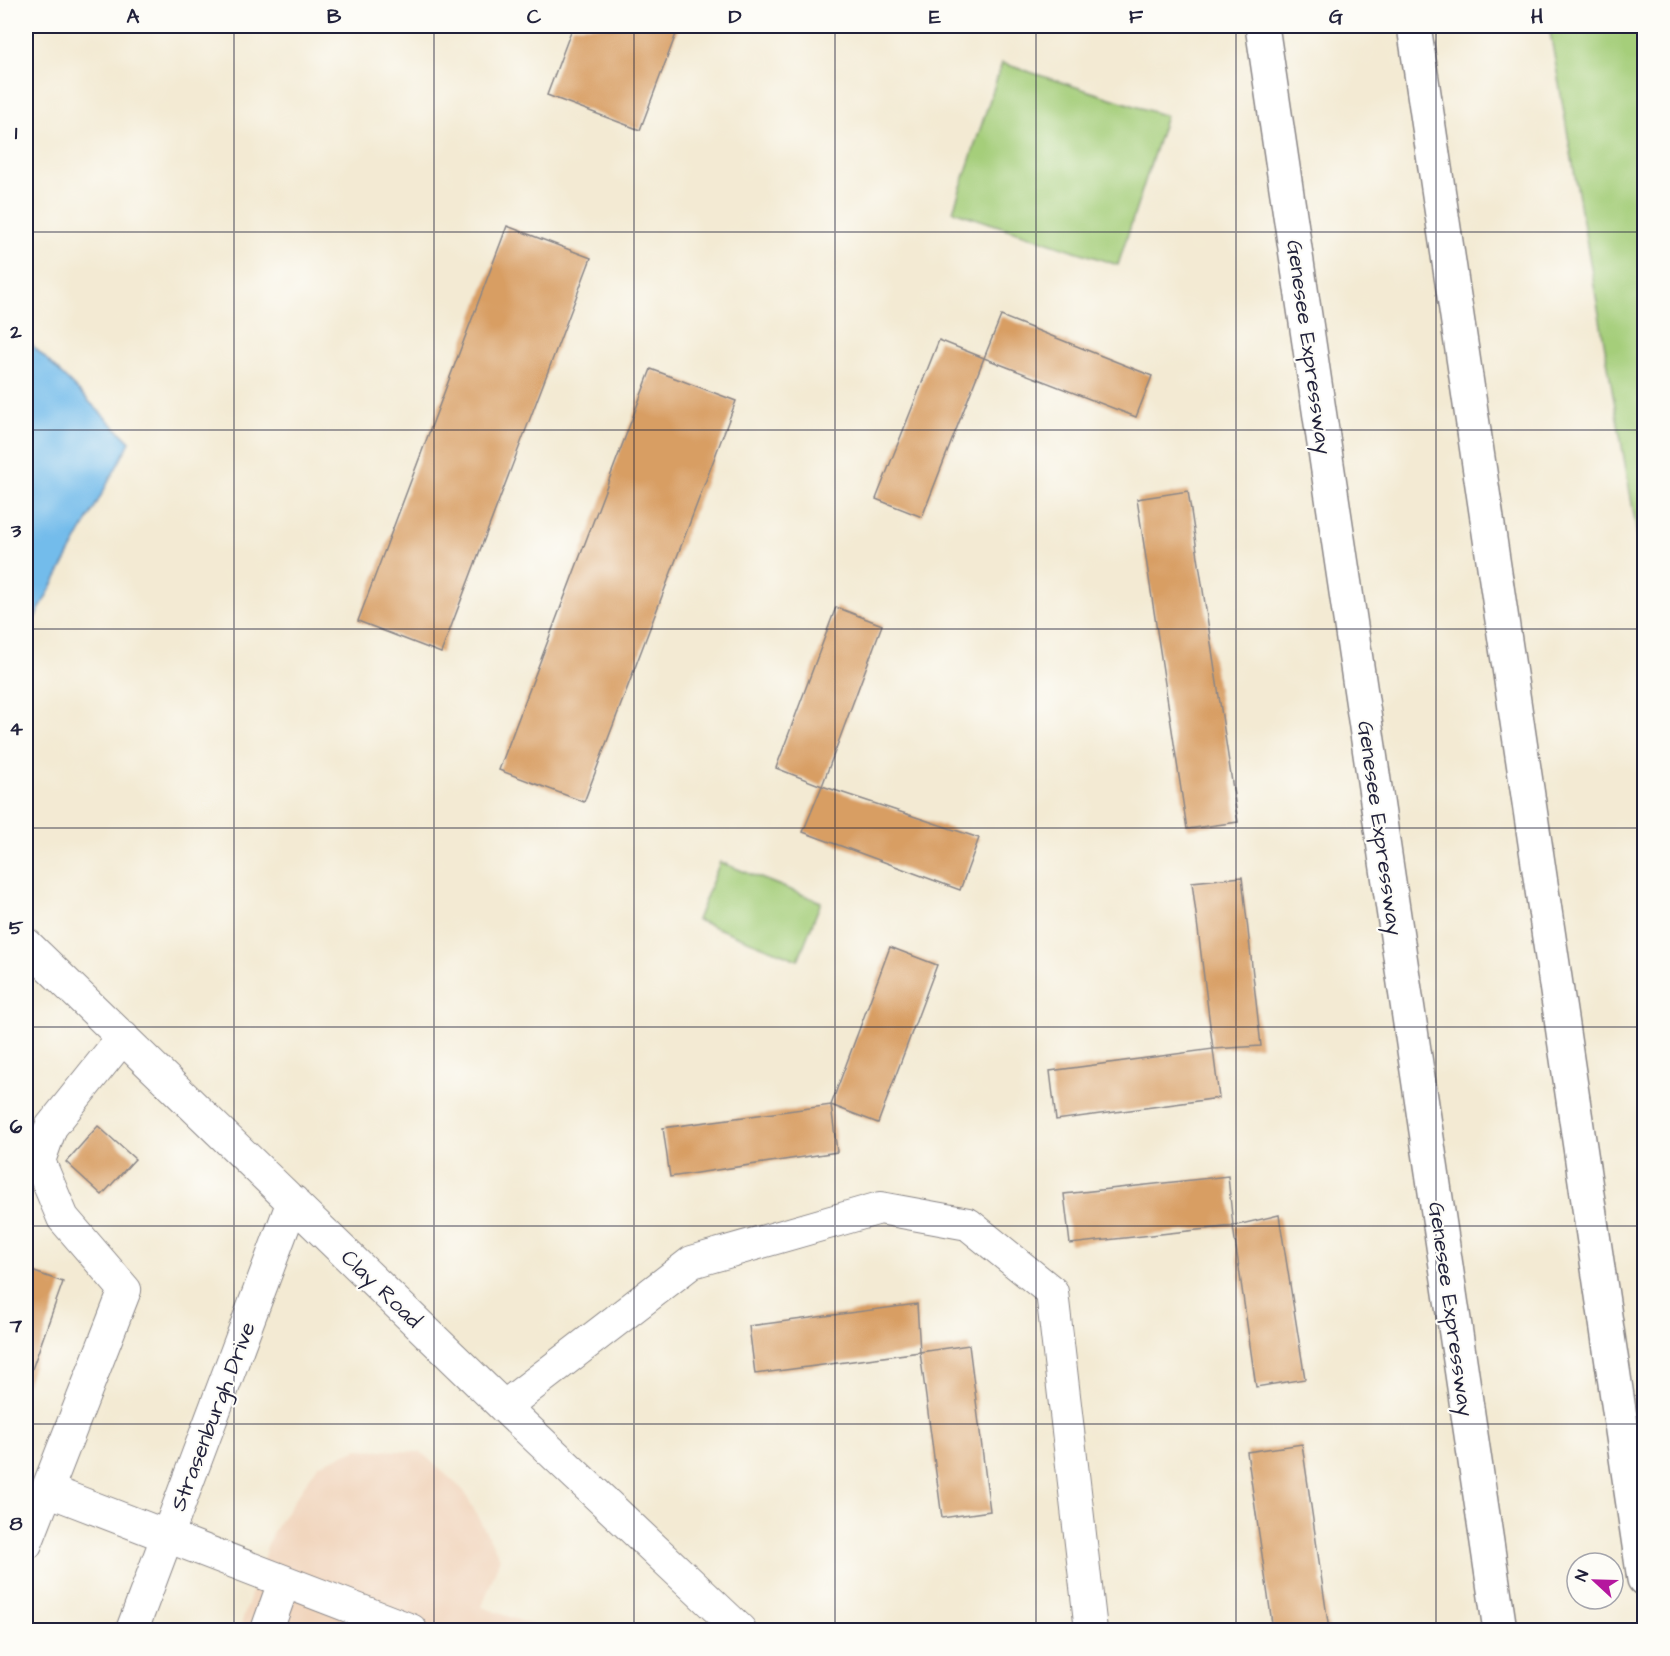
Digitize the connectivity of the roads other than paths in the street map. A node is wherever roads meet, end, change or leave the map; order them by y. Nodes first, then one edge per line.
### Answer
1 (1262, 26) edge
2 (1414, 26) edge
3 (26, 944) edge
4 (123, 1037) junction
5 (293, 1201) junction
6 (504, 1407) junction
7 (47, 1490) junction
8 (167, 1537) junction
9 (26, 1544) edge
10 (1644, 1579) edge
11 (284, 1582) junction
12 (132, 1630) edge
13 (267, 1630) edge
14 (411, 1630) edge
15 (740, 1630) edge
16 (1091, 1630) edge
17 (1500, 1630) edge

1 - 17 highway, Genesee Expressway
2 - 10 highway
3 - 4 street, Clay Road
4 - 5 street, Clay Road
4 - 7 street
5 - 6 street, Clay Road
5 - 8 street, Strasenburgh Drive
6 - 15 street, Clay Road
6 - 16 street
7 - 8 street
7 - 9 street
8 - 11 street
8 - 12 street, Strasenburgh Drive
11 - 13 street
11 - 14 street

